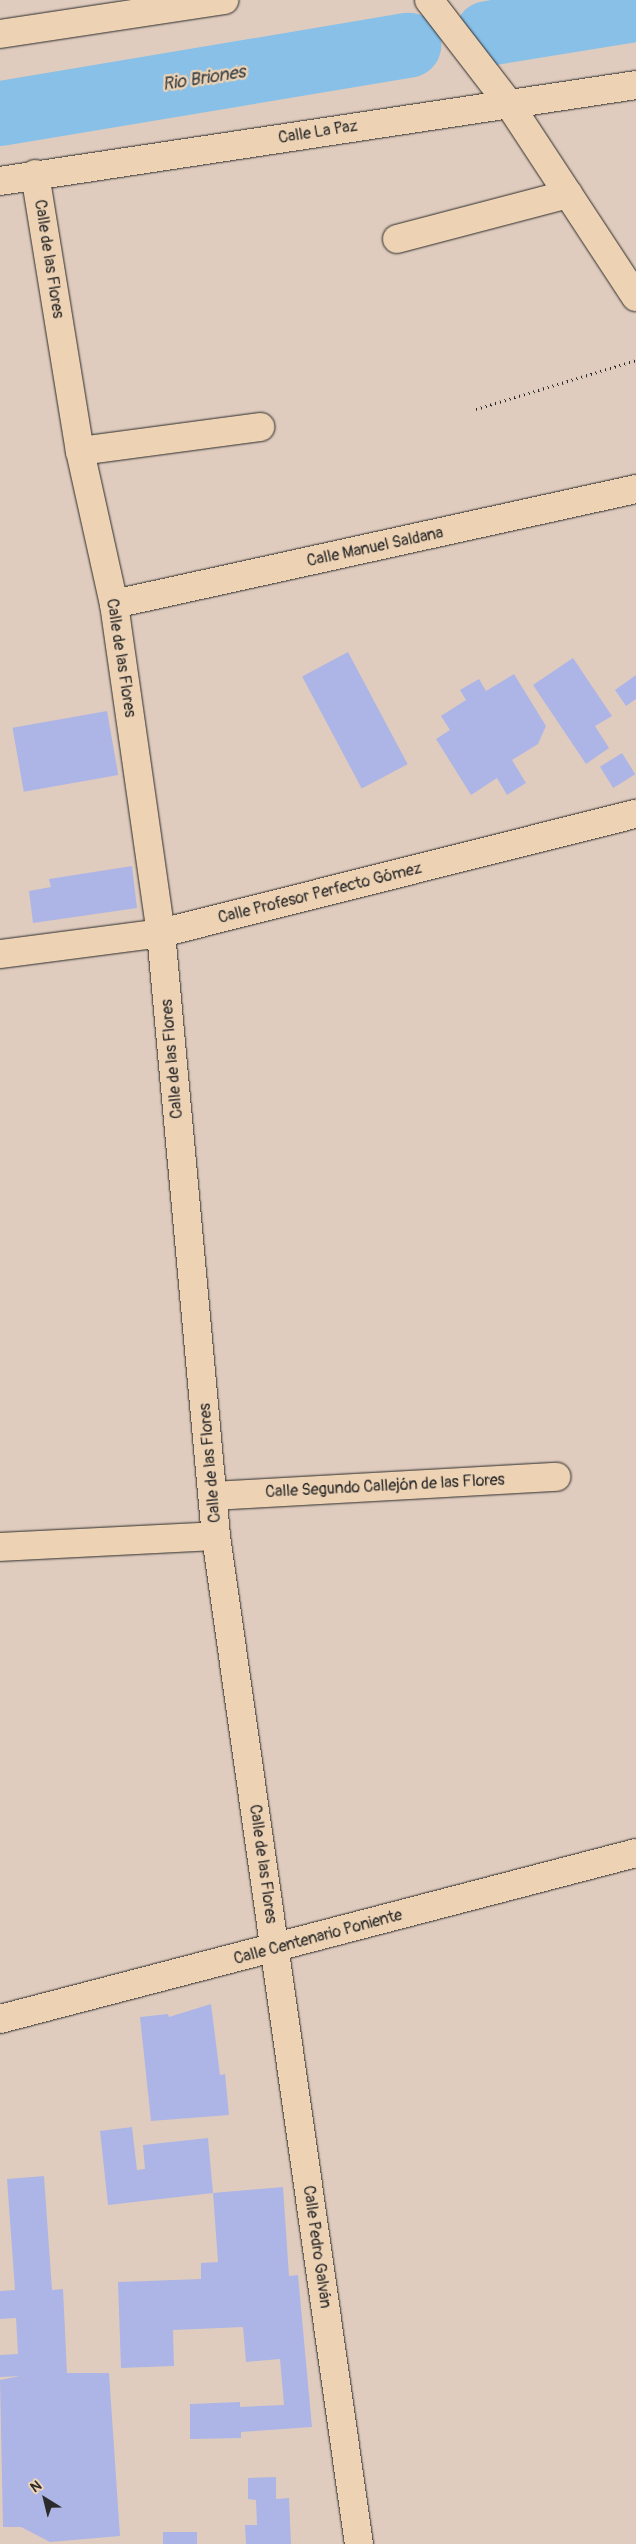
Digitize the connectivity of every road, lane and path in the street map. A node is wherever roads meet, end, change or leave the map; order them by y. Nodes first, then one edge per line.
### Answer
1 (224, 0) edge
2 (429, 0) edge
3 (0, 34) edge
4 (636, 84) edge
5 (509, 104) junction
6 (35, 174) junction
7 (0, 181) edge
8 (568, 194) junction
9 (396, 239) dead end
10 (636, 297) edge
11 (636, 360) edge
12 (476, 409) dead end
13 (260, 427) dead end
14 (80, 451) junction
15 (636, 489) edge
16 (114, 604) junction
17 (636, 814) edge
18 (161, 933) junction
19 (0, 954) edge
20 (556, 1477) dead end
21 (213, 1496) junction
22 (216, 1536) junction
23 (0, 1547) edge
24 (636, 1853) edge
25 (276, 1949) junction
26 (0, 2019) edge
27 (360, 2544) edge

1 - 3 street
2 - 5 street
4 - 5 street, Calle La Paz
5 - 6 street, Calle La Paz
5 - 8 street
6 - 7 street, Calle La Paz
6 - 14 street, Calle de las Flores
8 - 9 street
8 - 10 street
11 - 12 path
13 - 14 street
14 - 16 street, Calle de las Flores
15 - 16 street, Calle Manuel Saldana
16 - 18 street, Calle de las Flores
17 - 18 street, Calle Profesor Perfecto Gómez
18 - 19 street, Calle Profesor Perfecto Gómez
18 - 21 street, Calle de las Flores
20 - 21 street, Calle Segundo Callejón de las Flores
21 - 22 street, Calle de las Flores
22 - 23 street
22 - 25 street, Calle de las Flores
24 - 25 street, Calle Centenario Poniente
25 - 26 street, Calle Centenario Poniente
25 - 27 street, Calle Pedro Galván

